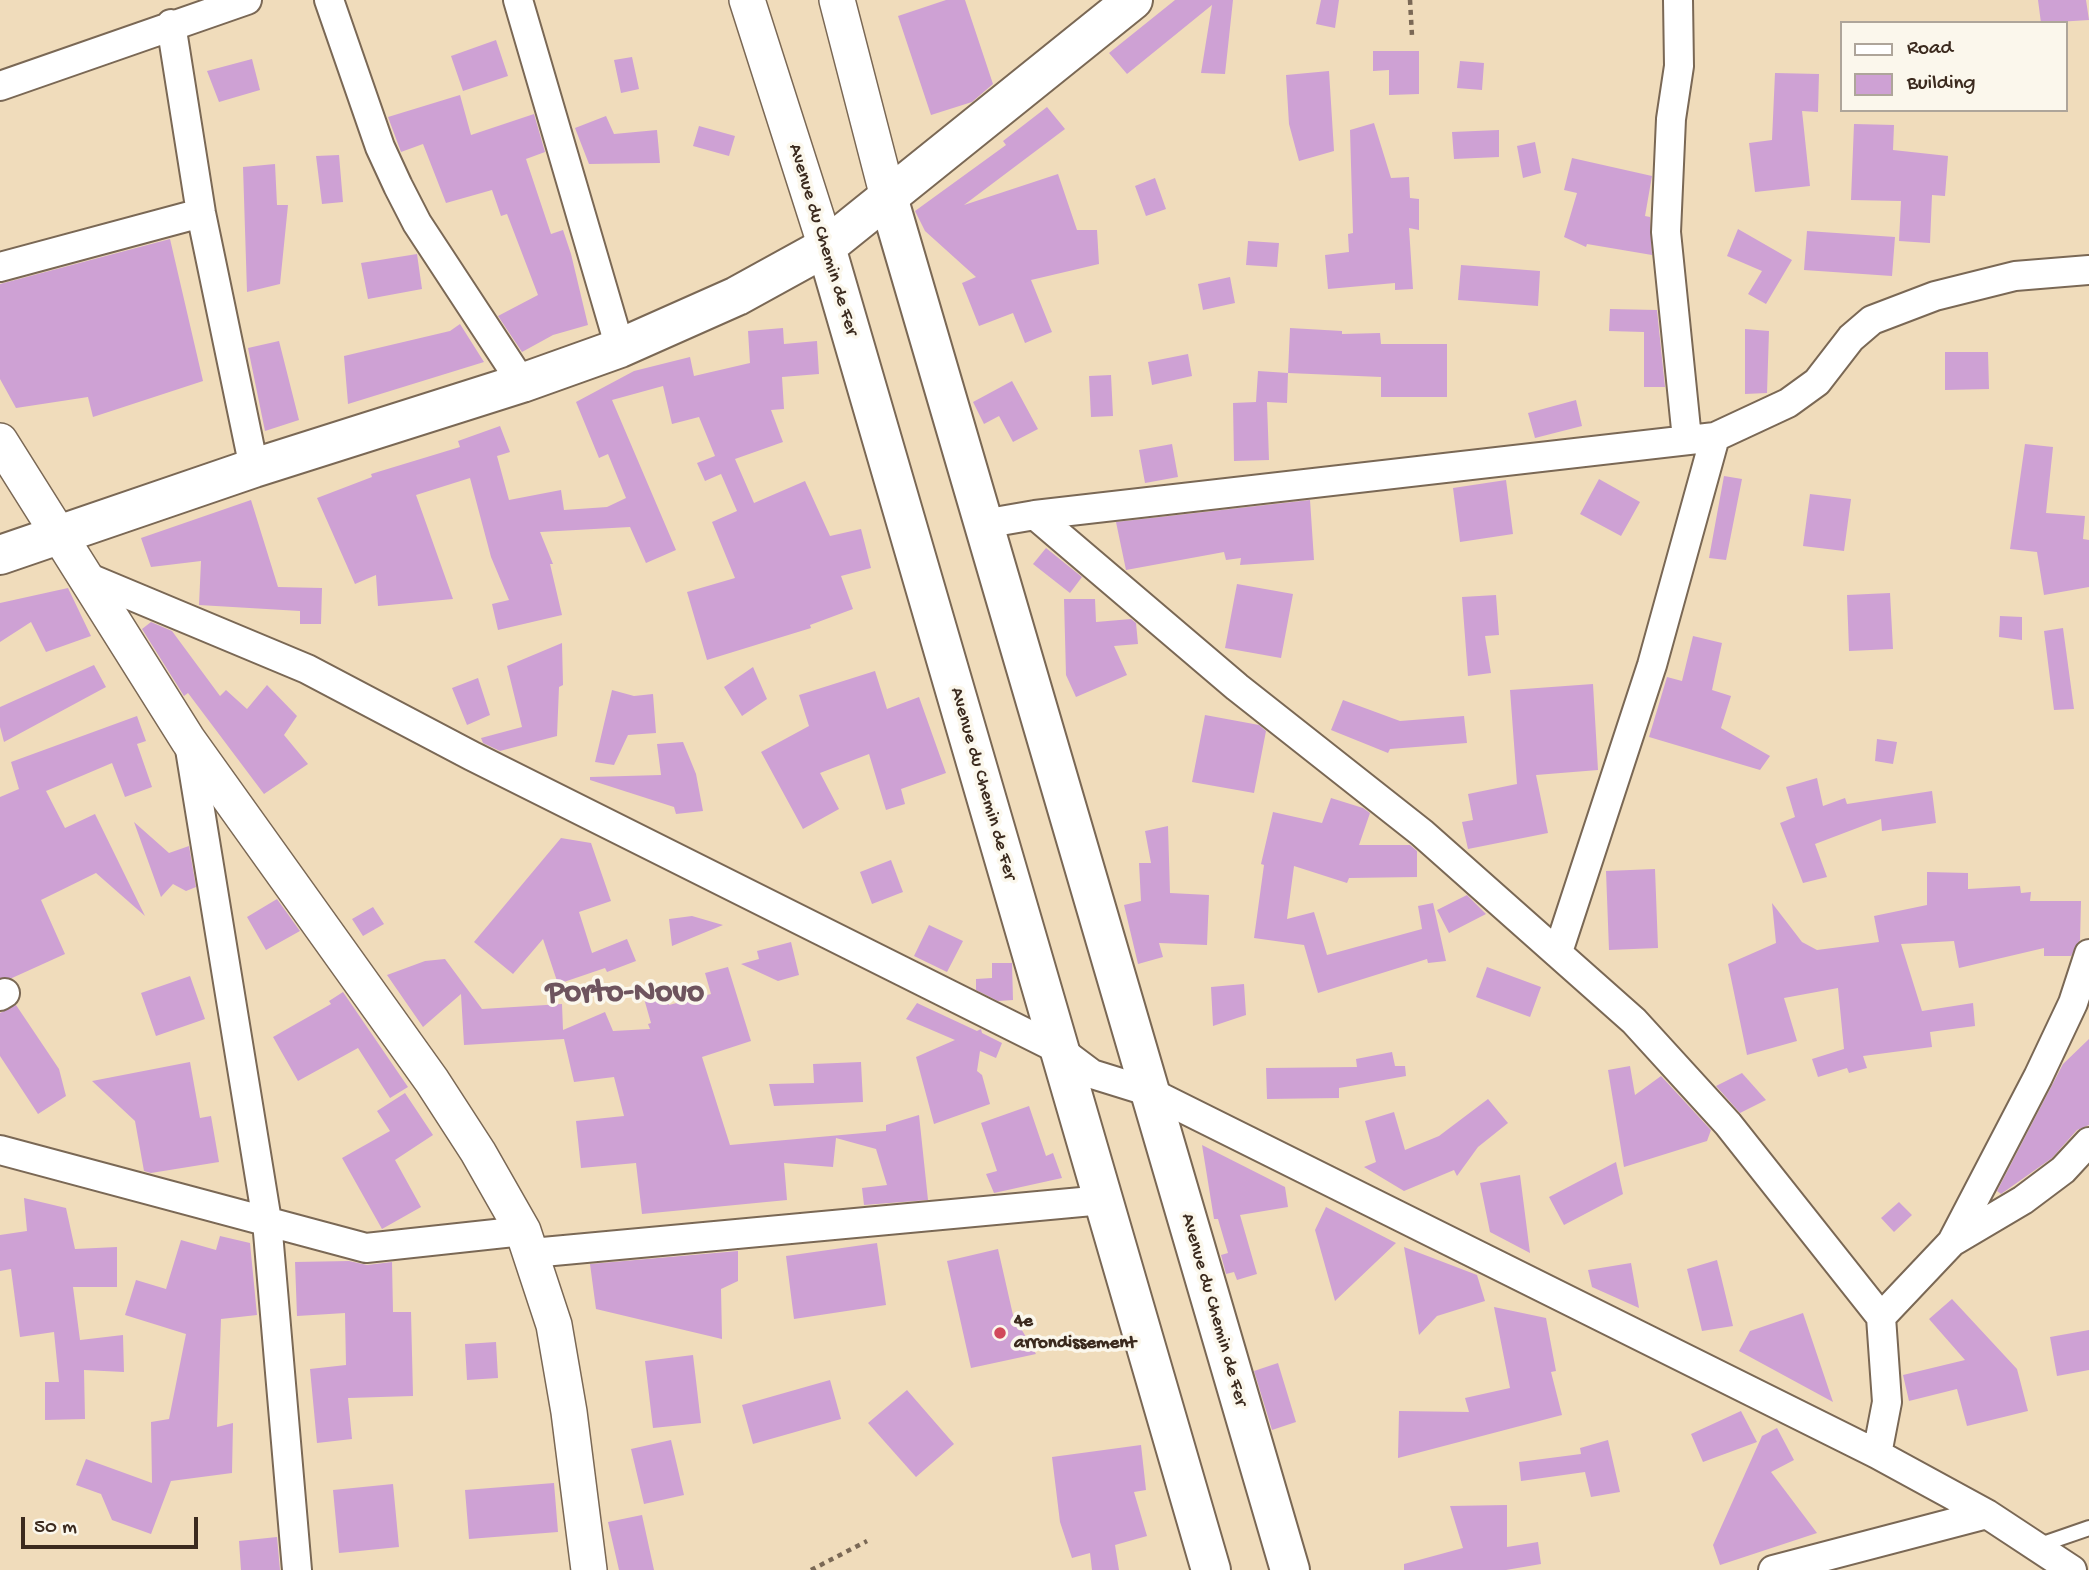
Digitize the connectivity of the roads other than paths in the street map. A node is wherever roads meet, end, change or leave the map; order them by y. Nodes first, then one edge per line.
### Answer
1 (247, 0) edge
2 (329, 0) edge
3 (518, 0) edge
4 (747, 0) edge
5 (836, 0) edge
6 (1678, 0) edge
7 (1117, 6) edge
8 (172, 24) junction
9 (0, 86) edge
10 (887, 197) junction
11 (201, 213) junction
12 (826, 247) junction
13 (0, 267) edge
14 (2089, 270) edge
15 (620, 348) junction
16 (522, 383) junction
17 (1715, 437) junction
18 (1687, 439) junction
19 (0, 441) edge
20 (254, 468) junction
21 (1035, 515) junction
22 (984, 524) junction
23 (60, 535) junction
24 (0, 555) edge
25 (82, 575) junction
26 (188, 740) junction
27 (1558, 952) junction
28 (2089, 954) edge
29 (1060, 1050) junction
30 (1150, 1092) junction
31 (2089, 1142) edge
32 (0, 1150) edge
33 (1104, 1200) junction
34 (267, 1221) junction
35 (527, 1242) junction
36 (1952, 1242) junction
37 (1881, 1317) junction
38 (1877, 1454) junction
39 (1987, 1514) junction
40 (2089, 1528) edge
41 (2037, 1546) junction
42 (297, 1570) edge
43 (589, 1570) edge
44 (1211, 1570) edge
45 (1290, 1570) edge
46 (1773, 1570) edge
47 (2072, 1570) edge

1 - 8 street
2 - 16 street
3 - 15 street
4 - 12 street, Avenue du Chemin de Fer
5 - 10 street, Avenue du Chemin de Fer
6 - 18 street
7 - 10 main road
8 - 9 street
8 - 11 street
10 - 12 main road
10 - 22 main road, Avenue du Chemin de Fer
11 - 13 street
11 - 20 street
12 - 15 main road
12 - 29 main road, Avenue du Chemin de Fer
14 - 17 street
15 - 16 main road
16 - 20 main road
17 - 18 street
17 - 27 street
18 - 21 street
19 - 23 street
20 - 23 main road
21 - 22 street
21 - 27 street
22 - 30 main road, Avenue du Chemin de Fer
23 - 24 main road
23 - 25 street
25 - 26 street
25 - 29 street
26 - 34 street
26 - 35 street
27 - 37 street
28 - 36 street
29 - 30 street
29 - 33 main road, Avenue du Chemin de Fer
30 - 38 street
30 - 45 main road, Avenue du Chemin de Fer
31 - 36 street
32 - 34 street
33 - 35 street
33 - 44 main road, Avenue du Chemin de Fer
34 - 35 street
34 - 42 street
35 - 43 street
36 - 37 street
37 - 38 street
38 - 39 street
39 - 41 street
39 - 46 street
40 - 41 lane
41 - 47 street

